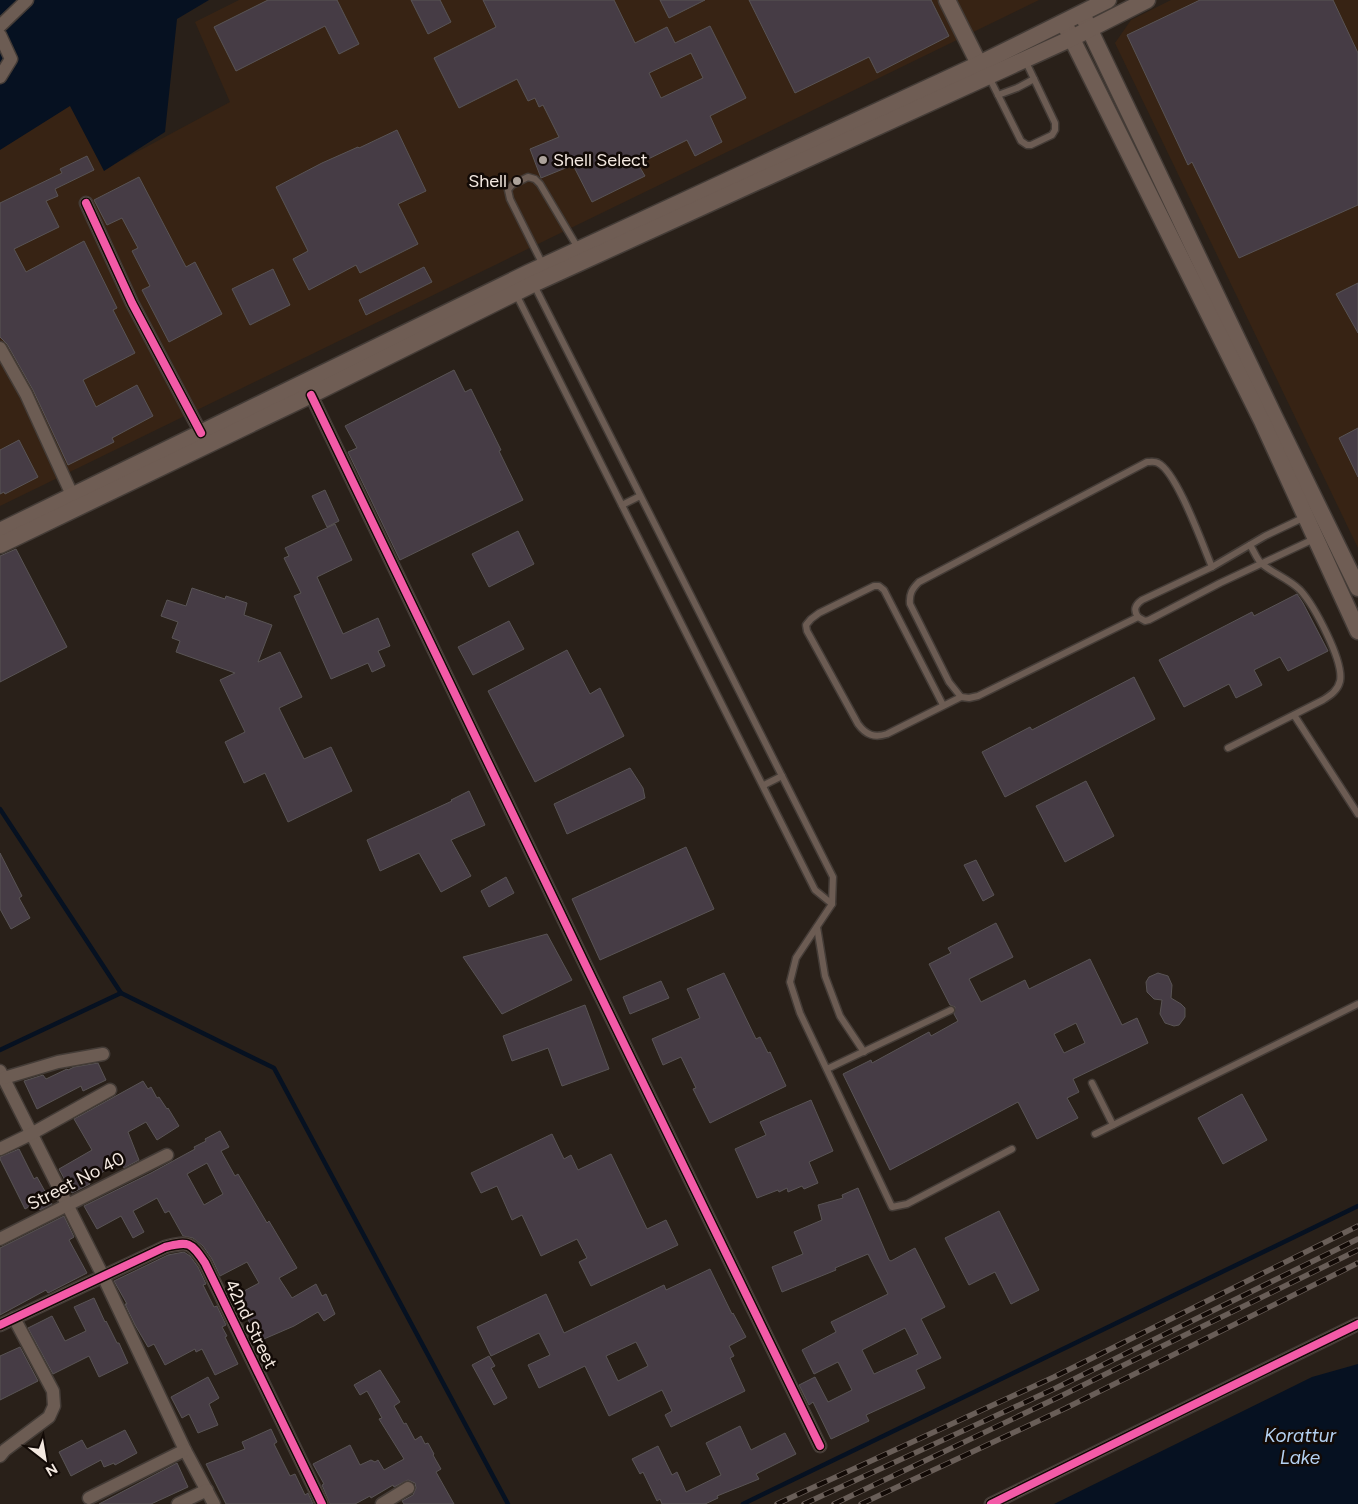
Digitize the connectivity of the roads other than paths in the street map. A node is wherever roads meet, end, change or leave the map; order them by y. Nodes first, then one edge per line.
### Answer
1 (26, 0) edge
2 (947, 0) edge
3 (1108, 0) edge
4 (1147, 0) edge
5 (1082, 14) junction
6 (1064, 22) junction
7 (0, 26) edge
8 (1090, 29) junction
9 (0, 34) edge
10 (1072, 38) junction
11 (1025, 59) junction
12 (983, 70) junction
13 (0, 78) edge
14 (1034, 78) junction
15 (998, 95) junction
16 (86, 204) dead end
17 (579, 249) junction
18 (543, 266) junction
19 (530, 278) junction
20 (512, 288) junction
21 (0, 348) edge
22 (308, 388) junction
23 (1268, 418) junction
24 (201, 433) junction
25 (640, 496) junction
26 (73, 497) junction
27 (622, 505) junction
28 (1305, 517) junction
29 (0, 532) edge
30 (1315, 539) junction
31 (0, 545) edge
32 (1250, 545) junction
33 (1261, 564) junction
34 (1212, 567) junction
35 (1358, 588) edge
36 (1358, 607) edge
37 (1138, 617) junction
38 (1358, 631) edge
39 (960, 697) junction
40 (944, 705) junction
41 (1294, 715) junction
42 (1228, 748) dead end
43 (782, 776) junction
44 (764, 785) junction
45 (1358, 814) edge
46 (832, 904) junction
47 (817, 927) junction
48 (1358, 1004) edge
49 (951, 1010) dead end
50 (864, 1052) junction
51 (103, 1054) dead end
52 (827, 1070) junction
53 (3, 1078) edge
54 (1092, 1083) dead end
55 (110, 1090) dead end
56 (1113, 1125) junction
57 (31, 1134) junction
58 (1095, 1134) dead end
59 (1012, 1148) dead end
60 (0, 1150) edge
61 (167, 1155) dead end
62 (67, 1205) junction
63 (0, 1239) edge
64 (103, 1276) junction
65 (14, 1318) junction
66 (1358, 1324) edge
67 (0, 1325) edge
68 (820, 1446) dead end
69 (185, 1450) junction
70 (0, 1456) edge
71 (408, 1488) dead end
72 (207, 1490) junction
73 (89, 1498) dead end
74 (178, 1504) edge
75 (214, 1504) edge
76 (322, 1504) edge
77 (382, 1504) edge
78 (992, 1504) edge

1 - 7 street
2 - 12 main road
3 - 5 main road
4 - 8 main road
5 - 6 main road
5 - 8 main road
6 - 10 main road
6 - 12 main road
8 - 10 main road
8 - 23 main road
9 - 13 street
10 - 11 main road
10 - 23 main road
11 - 12 main road
11 - 14 lane
12 - 15 lane
12 - 17 main road
12 - 19 main road
14 - 15 lane
14 - 15 lane
16 - 24 street
17 - 18 main road
17 - 18 lane
18 - 19 main road
19 - 20 main road
19 - 25 lane
20 - 22 main road
20 - 27 lane
21 - 26 street
22 - 24 main road
22 - 31 main road
22 - 68 street
23 - 28 main road
23 - 35 main road
23 - 36 main road
24 - 26 main road
25 - 27 lane
25 - 43 lane
26 - 29 main road
27 - 44 lane
28 - 30 main road
28 - 32 lane
30 - 33 lane
30 - 38 main road
32 - 33 lane
32 - 34 lane
33 - 37 lane
33 - 41 lane
34 - 37 lane
34 - 39 lane
37 - 39 lane
39 - 40 lane
40 - 40 lane
41 - 42 lane
41 - 45 lane
43 - 44 lane
43 - 46 lane
44 - 46 lane
46 - 47 lane
47 - 50 lane
47 - 52 lane
48 - 56 lane
49 - 50 lane
50 - 52 lane
51 - 53 street
52 - 59 lane
53 - 57 street
54 - 56 lane
55 - 57 street
56 - 58 lane
57 - 60 street
57 - 62 street
61 - 62 street, Street No 40
62 - 63 street, Street No 40
62 - 64 street
64 - 65 street, 42nd Street
64 - 69 street
64 - 76 street, 42nd Street
65 - 67 street, 42nd Street
65 - 70 street
66 - 78 street
69 - 72 street
69 - 73 street
71 - 77 street
72 - 74 street
72 - 75 street

